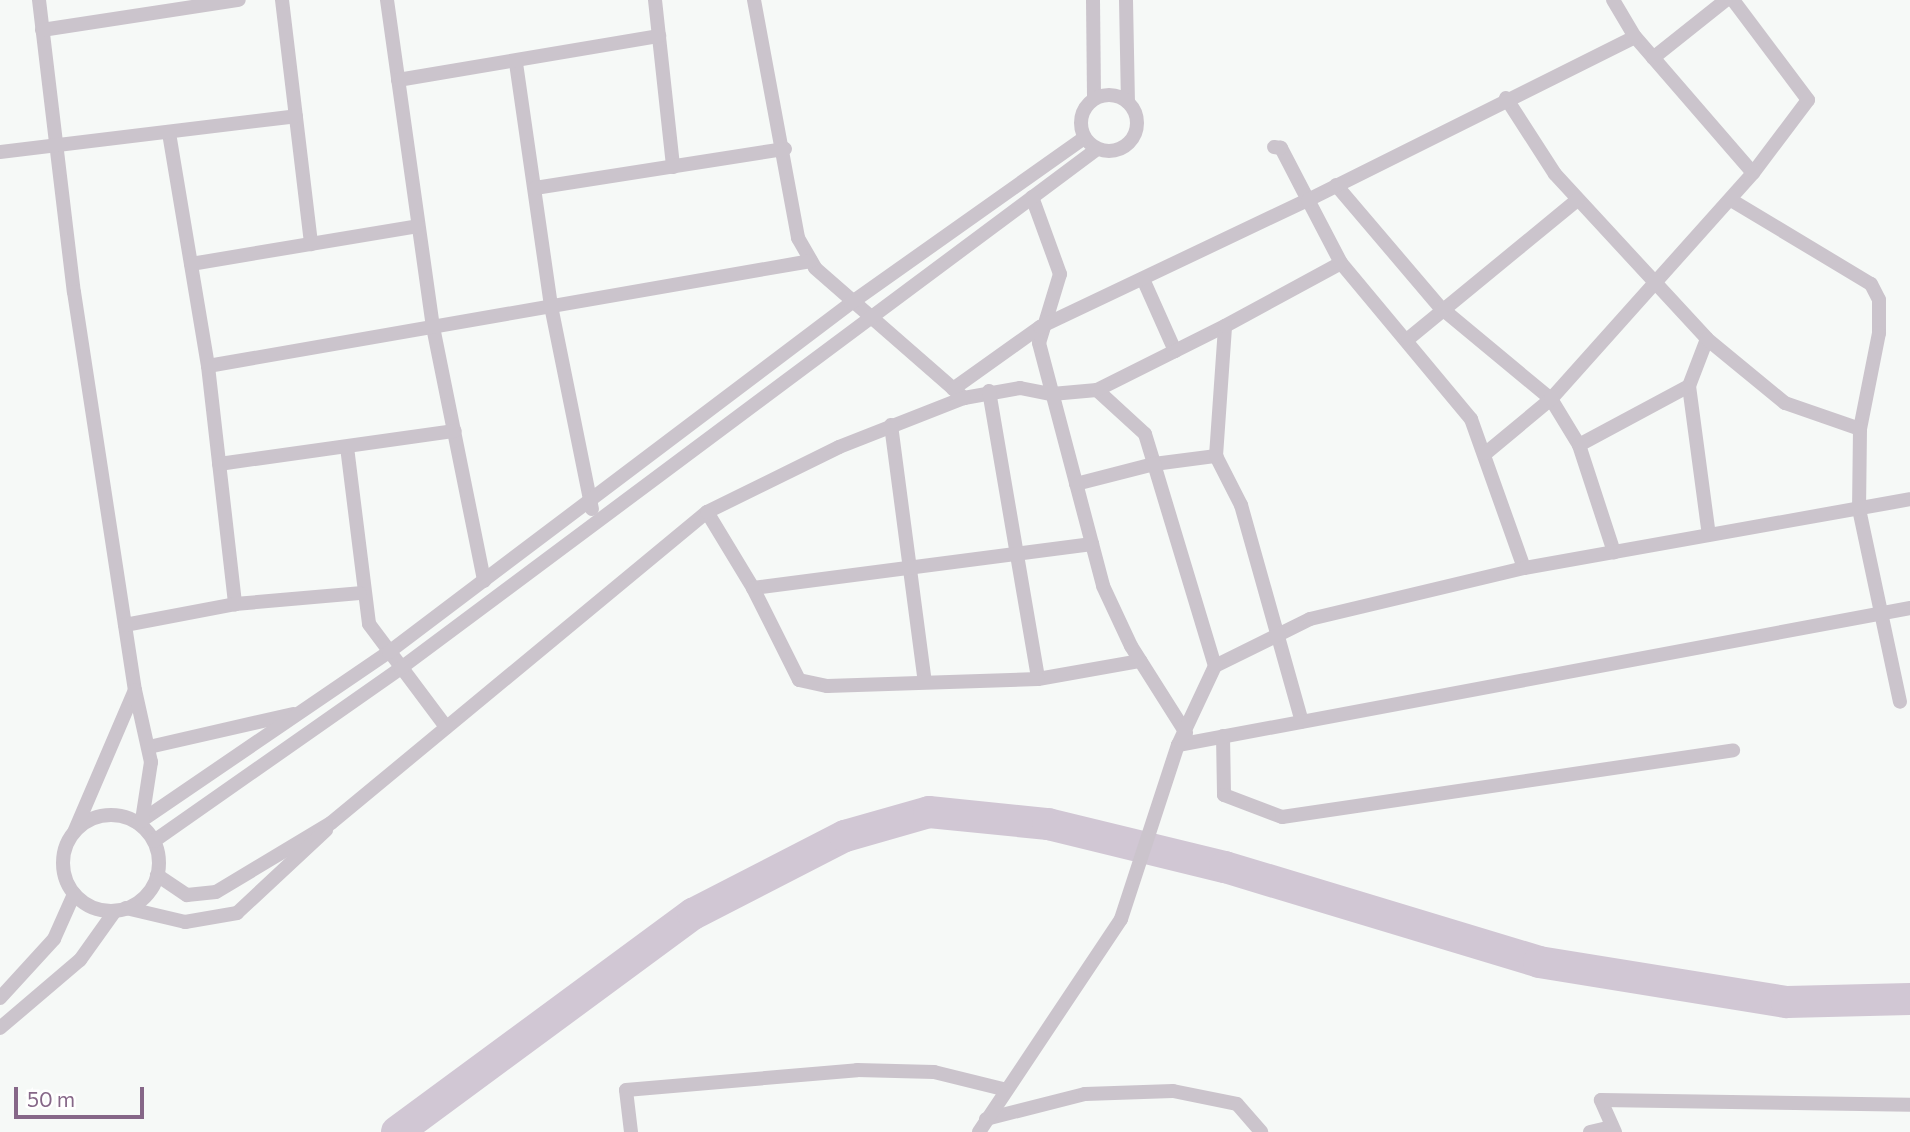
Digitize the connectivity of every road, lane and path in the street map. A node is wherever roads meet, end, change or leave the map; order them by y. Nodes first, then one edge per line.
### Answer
1 (39, 0) edge
2 (239, 0) edge
3 (282, 0) edge
4 (387, 0) edge
5 (655, 0) edge
6 (754, 0) edge
7 (1093, 0) edge
8 (1126, 0) edge
9 (1613, 0) edge
10 (1726, 0) edge
11 (1733, 0) edge
12 (42, 30) junction
13 (659, 36) junction
14 (1635, 37) junction
15 (1653, 58) junction
16 (516, 63) junction
17 (398, 80) junction
18 (1094, 98) junction
19 (1506, 98) junction
20 (1128, 102) junction
21 (296, 116) junction
22 (169, 133) junction
23 (1084, 138) junction
24 (56, 145) junction
25 (1274, 147) dead end
26 (785, 149) junction
27 (1097, 149) junction
28 (0, 152) edge
29 (673, 167) junction
30 (1753, 173) junction
31 (1336, 185) junction
32 (535, 188) junction
33 (1032, 197) junction
34 (1308, 200) junction
35 (1577, 200) junction
36 (1731, 200) junction
37 (418, 226) junction
38 (311, 244) junction
39 (811, 261) junction
40 (1341, 263) junction
41 (191, 264) junction
42 (1143, 279) junction
43 (1655, 285) junction
44 (851, 303) junction
45 (551, 306) junction
46 (1440, 307) junction
47 (867, 319) junction
48 (1225, 326) junction
49 (433, 327) junction
50 (1040, 327) junction
51 (1408, 339) junction
52 (1707, 339) junction
53 (1175, 351) junction
54 (208, 366) junction
55 (1689, 386) junction
56 (1097, 390) junction
57 (989, 391) junction
58 (958, 393) junction
59 (1052, 394) junction
60 (1551, 399) junction
61 (891, 425) junction
62 (1860, 429) junction
63 (455, 431) junction
64 (1579, 444) junction
65 (347, 447) junction
66 (1486, 453) junction
67 (1216, 456) junction
68 (219, 464) junction
69 (1154, 464) junction
70 (1076, 484) junction
71 (1910, 499) edge
72 (589, 501) junction
73 (1859, 509) junction
74 (707, 512) junction
75 (597, 520) junction
76 (1709, 535) junction
77 (1092, 544) junction
78 (1614, 552) junction
79 (1016, 555) junction
80 (912, 564) junction
81 (1524, 568) junction
82 (484, 581) junction
83 (753, 588) junction
84 (360, 593) junction
85 (235, 604) junction
86 (1910, 608) edge
87 (1882, 613) junction
88 (125, 625) junction
89 (1275, 634) junction
90 (389, 652) junction
91 (1140, 661) junction
92 (1215, 666) junction
93 (401, 668) junction
94 (1038, 679) junction
95 (925, 682) junction
96 (135, 690) junction
97 (1900, 702) dead end
98 (301, 712) junction
99 (1302, 722) junction
100 (446, 727) junction
101 (1223, 736) junction
102 (1179, 745) junction
103 (149, 747) junction
104 (1733, 750) dead end
105 (140, 822) junction
106 (331, 823) junction
107 (75, 830) junction
108 (154, 841) junction
109 (157, 875) junction
110 (74, 894) junction
111 (120, 910) junction
112 (0, 998) edge
113 (0, 1028) edge
114 (1003, 1089) junction
115 (1910, 1105) edge
116 (983, 1126) edge
117 (1613, 1129) edge
118 (631, 1132) edge
119 (1261, 1132) edge
120 (1590, 1132) edge

1 - 12 street
2 - 12 street
3 - 21 street
4 - 17 street
5 - 13 street
6 - 26 street
7 - 18 street
8 - 20 street
9 - 14 street
10 - 15 street
11 - 30 street
12 - 24 street
13 - 16 street
13 - 29 street
14 - 15 street
14 - 19 street
15 - 30 street
16 - 17 street
16 - 32 street
17 - 37 street
18 - 20 street
18 - 23 street
19 - 31 street
19 - 35 street
20 - 27 street
21 - 22 street
21 - 38 street
22 - 24 street
22 - 41 street
23 - 27 street
23 - 44 street
24 - 28 street
24 - 88 street
25 - 34 street
26 - 29 street
26 - 39 street
27 - 33 street
29 - 32 street
30 - 36 street
31 - 34 street
31 - 46 street
32 - 45 street
33 - 47 street
33 - 50 street
34 - 40 street
34 - 42 street
35 - 43 street
35 - 46 street
36 - 43 street
36 - 62 street
37 - 38 street
37 - 49 street
38 - 41 street
39 - 44 street
39 - 45 street
40 - 48 street
40 - 51 street
41 - 54 street
42 - 50 street
42 - 53 street
43 - 52 street
43 - 60 street
44 - 47 street
44 - 72 street
45 - 49 street
45 - 72 street
46 - 51 street
46 - 60 street
47 - 58 street
47 - 75 street
48 - 53 street
48 - 67 street
49 - 54 street
49 - 63 street
50 - 58 street
50 - 59 street
51 - 66 street
52 - 55 street
52 - 62 street
53 - 56 street
54 - 68 street
55 - 64 street
55 - 76 street
56 - 59 street
56 - 69 street
57 - 58 street
57 - 59 street
57 - 79 street
58 - 61 street
59 - 70 street
60 - 64 street
60 - 66 street
61 - 74 street
61 - 80 street
62 - 73 street
63 - 65 street
63 - 82 street
64 - 78 street
65 - 68 street
65 - 84 street
66 - 81 street
67 - 69 street
67 - 89 street
68 - 85 street
69 - 70 street
69 - 92 street
70 - 77 street
71 - 73 street
72 - 75 street
72 - 82 street
73 - 76 street
73 - 87 street
74 - 83 street
74 - 100 street
75 - 93 street
76 - 78 street
77 - 79 street
77 - 91 street
78 - 81 street
79 - 80 street
79 - 94 street
80 - 83 street
80 - 95 street
81 - 89 street
82 - 90 street
83 - 95 street
84 - 85 street
84 - 90 street
85 - 88 street
86 - 87 street
87 - 97 street
87 - 99 street
88 - 96 street
89 - 92 street
89 - 99 street
90 - 93 street
90 - 98 street
91 - 94 street
91 - 102 street
92 - 102 street
93 - 100 street
93 - 108 street
94 - 95 street
96 - 103 street
96 - 107 street
98 - 103 street
98 - 105 street
99 - 101 street
100 - 106 street
101 - 102 street
101 - 104 street
102 - 114 street
103 - 105 street
105 - 107 street
105 - 108 street
106 - 109 street
106 - 111 street
107 - 110 street
108 - 109 street
109 - 111 street
110 - 111 street
110 - 112 street
111 - 113 street
114 - 116 street
114 - 118 street
115 - 117 street
116 - 119 street
117 - 120 street

